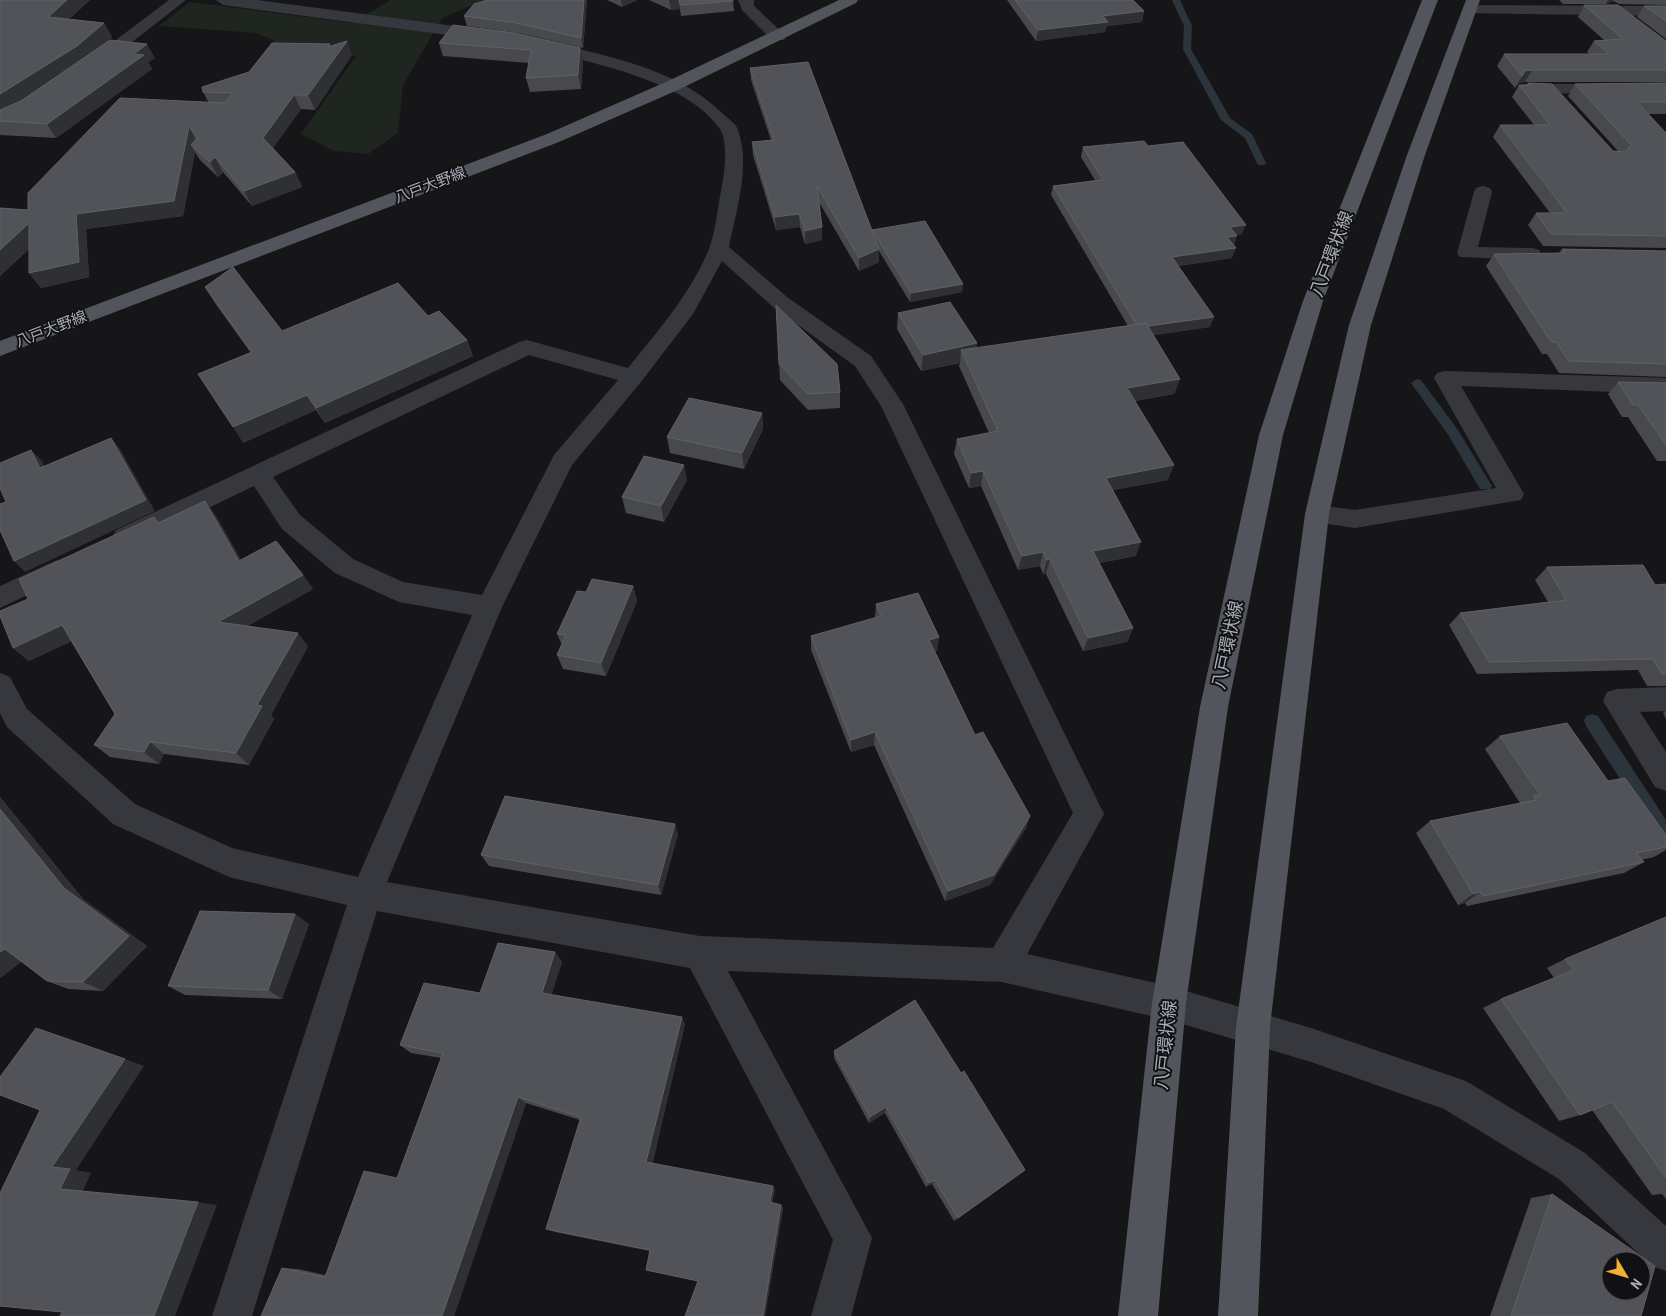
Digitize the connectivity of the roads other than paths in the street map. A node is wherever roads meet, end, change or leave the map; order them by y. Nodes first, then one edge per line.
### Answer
1 (178, 0) edge
2 (223, 0) edge
3 (746, 0) edge
4 (851, 0) edge
5 (1430, 0) edge
6 (1604, 0) edge
7 (1472, 5) edge
8 (1616, 11) junction
9 (1666, 11) edge
10 (1639, 28) edge
11 (499, 37) edge
12 (778, 37) junction
13 (528, 42) edge
14 (83, 71) edge
15 (674, 86) junction
16 (1525, 89) edge
17 (1666, 89) edge
18 (1551, 90) junction
19 (1564, 104) edge
20 (1483, 192) dead end
21 (719, 248) junction
22 (1547, 254) edge
23 (0, 349) edge
24 (632, 378) junction
25 (1666, 386) edge
26 (258, 473) junction
27 (1317, 514) junction
28 (107, 546) edge
29 (80, 559) edge
30 (0, 598) edge
31 (488, 607) junction
32 (0, 685) edge
33 (1666, 699) edge
34 (1666, 778) edge
35 (366, 894) junction
36 (700, 953) junction
37 (1002, 965) junction
38 (1169, 1003) junction
39 (1253, 1027) junction
40 (1666, 1252) edge
41 (232, 1316) edge
42 (831, 1316) edge
43 (1138, 1316) edge
44 (1238, 1316) edge

1 - 14 street
2 - 11 street
3 - 12 street
4 - 12 main road, 八戸大野線
5 - 38 main road, 八戸環状線
6 - 8 street
7 - 8 street
7 - 27 main road
8 - 9 street
8 - 10 street
12 - 15 main road, 八戸大野線
13 - 15 street
15 - 21 street
15 - 23 main road, 八戸大野線
16 - 18 street
17 - 18 street
18 - 19 street
20 - 22 street
21 - 24 street
21 - 37 street
24 - 26 street
24 - 31 street
25 - 27 street
26 - 28 street
26 - 31 street
27 - 39 main road
29 - 30 street
31 - 35 street
32 - 35 street
33 - 34 street
35 - 36 street
35 - 41 street
36 - 37 street
36 - 42 street
37 - 38 street
38 - 39 street
38 - 43 main road, 八戸環状線
39 - 40 street
39 - 44 main road

